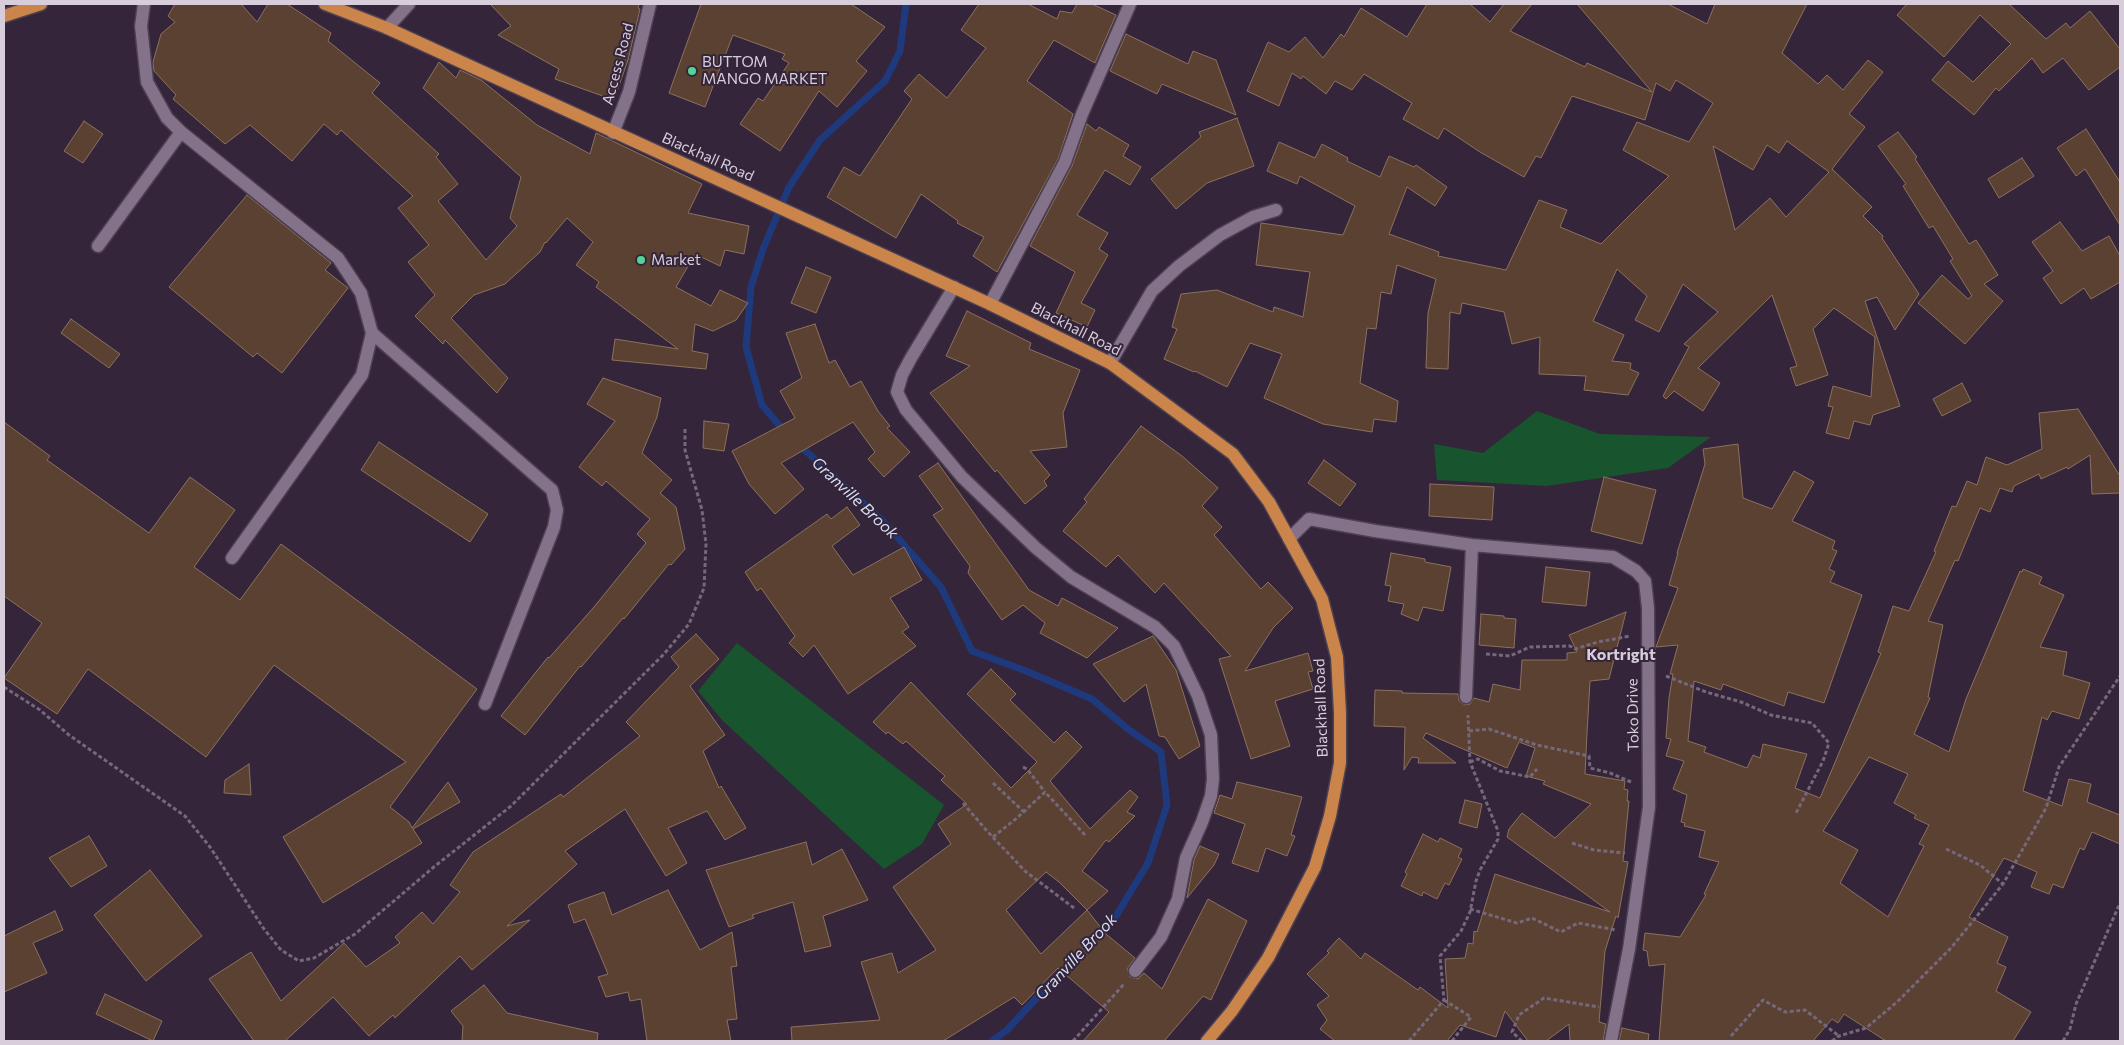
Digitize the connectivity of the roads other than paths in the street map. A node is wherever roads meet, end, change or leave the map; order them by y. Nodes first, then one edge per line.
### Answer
1 (41, 4) edge
2 (144, 4) edge
3 (325, 4) edge
4 (409, 4) edge
5 (650, 4) edge
6 (1130, 4) edge
7 (4, 16) edge
8 (387, 28) junction
9 (181, 132) junction
10 (614, 133) junction
11 (1276, 210) dead end
12 (98, 246) dead end
13 (954, 287) junction
14 (990, 304) junction
15 (372, 334) junction
16 (1110, 363) junction
17 (1289, 538) junction
18 (1472, 545) junction
19 (232, 558) dead end
20 (1466, 697) road end
21 (485, 704) dead end
22 (1135, 971) road end
23 (1207, 1041) edge
24 (1611, 1041) edge

1 - 7 main road
2 - 9 street
3 - 8 main road, Blackhall Road
4 - 8 street
5 - 10 street, Access Road
6 - 14 street
8 - 10 main road, Blackhall Road
9 - 12 street
9 - 15 street
10 - 13 main road, Blackhall Road
11 - 16 street
13 - 14 main road, Blackhall Road
13 - 22 street
14 - 16 main road, Blackhall Road
15 - 19 street
15 - 21 street
16 - 17 main road, Blackhall Road
17 - 18 street, Toko Drive
17 - 23 main road, Blackhall Road
18 - 20 street
18 - 24 street, Toko Drive

